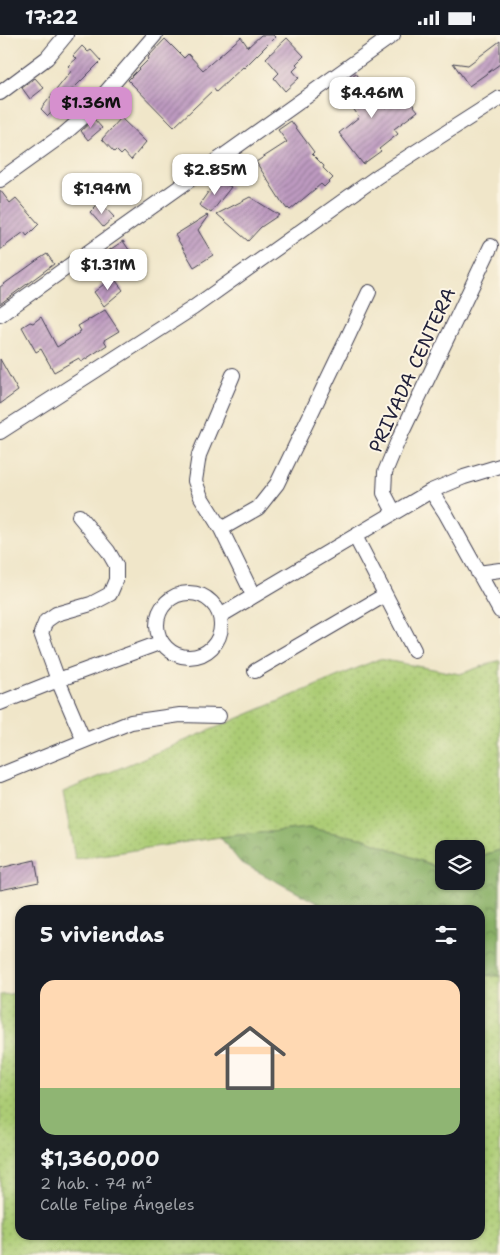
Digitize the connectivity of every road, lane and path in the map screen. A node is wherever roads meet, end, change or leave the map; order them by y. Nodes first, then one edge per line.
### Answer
1 (66, 35) edge
2 (155, 35) edge
3 (392, 35) edge
4 (0, 93) edge
5 (500, 98) edge
6 (0, 180) edge
7 (491, 246) dead end
8 (369, 291) dead end
9 (0, 315) edge
10 (233, 375) dead end
11 (0, 432) edge
12 (500, 466) edge
13 (431, 491) junction
14 (394, 513) junction
15 (79, 516) dead end
16 (221, 529) junction
17 (355, 536) junction
18 (500, 570) edge
19 (478, 573) junction
20 (253, 595) junction
21 (386, 595) junction
22 (500, 611) edge
23 (220, 616) junction
24 (162, 642) junction
25 (414, 650) dead end
26 (256, 671) dead end
27 (58, 680) junction
28 (0, 703) edge
29 (218, 716) dead end
30 (84, 741) junction
31 (0, 775) edge

1 - 4 street
2 - 6 street
3 - 9 street
5 - 11 street
7 - 14 street, PRIVADA CENTERA
8 - 16 street
10 - 16 street
12 - 13 street
13 - 14 street
13 - 19 street
14 - 17 street
15 - 27 street
16 - 20 street
17 - 20 street
17 - 21 street
18 - 19 street
19 - 22 street
20 - 23 street
21 - 25 street
21 - 26 street
23 - 24 street
23 - 24 street
24 - 27 street
27 - 28 street
27 - 30 street
29 - 30 street
30 - 31 street

